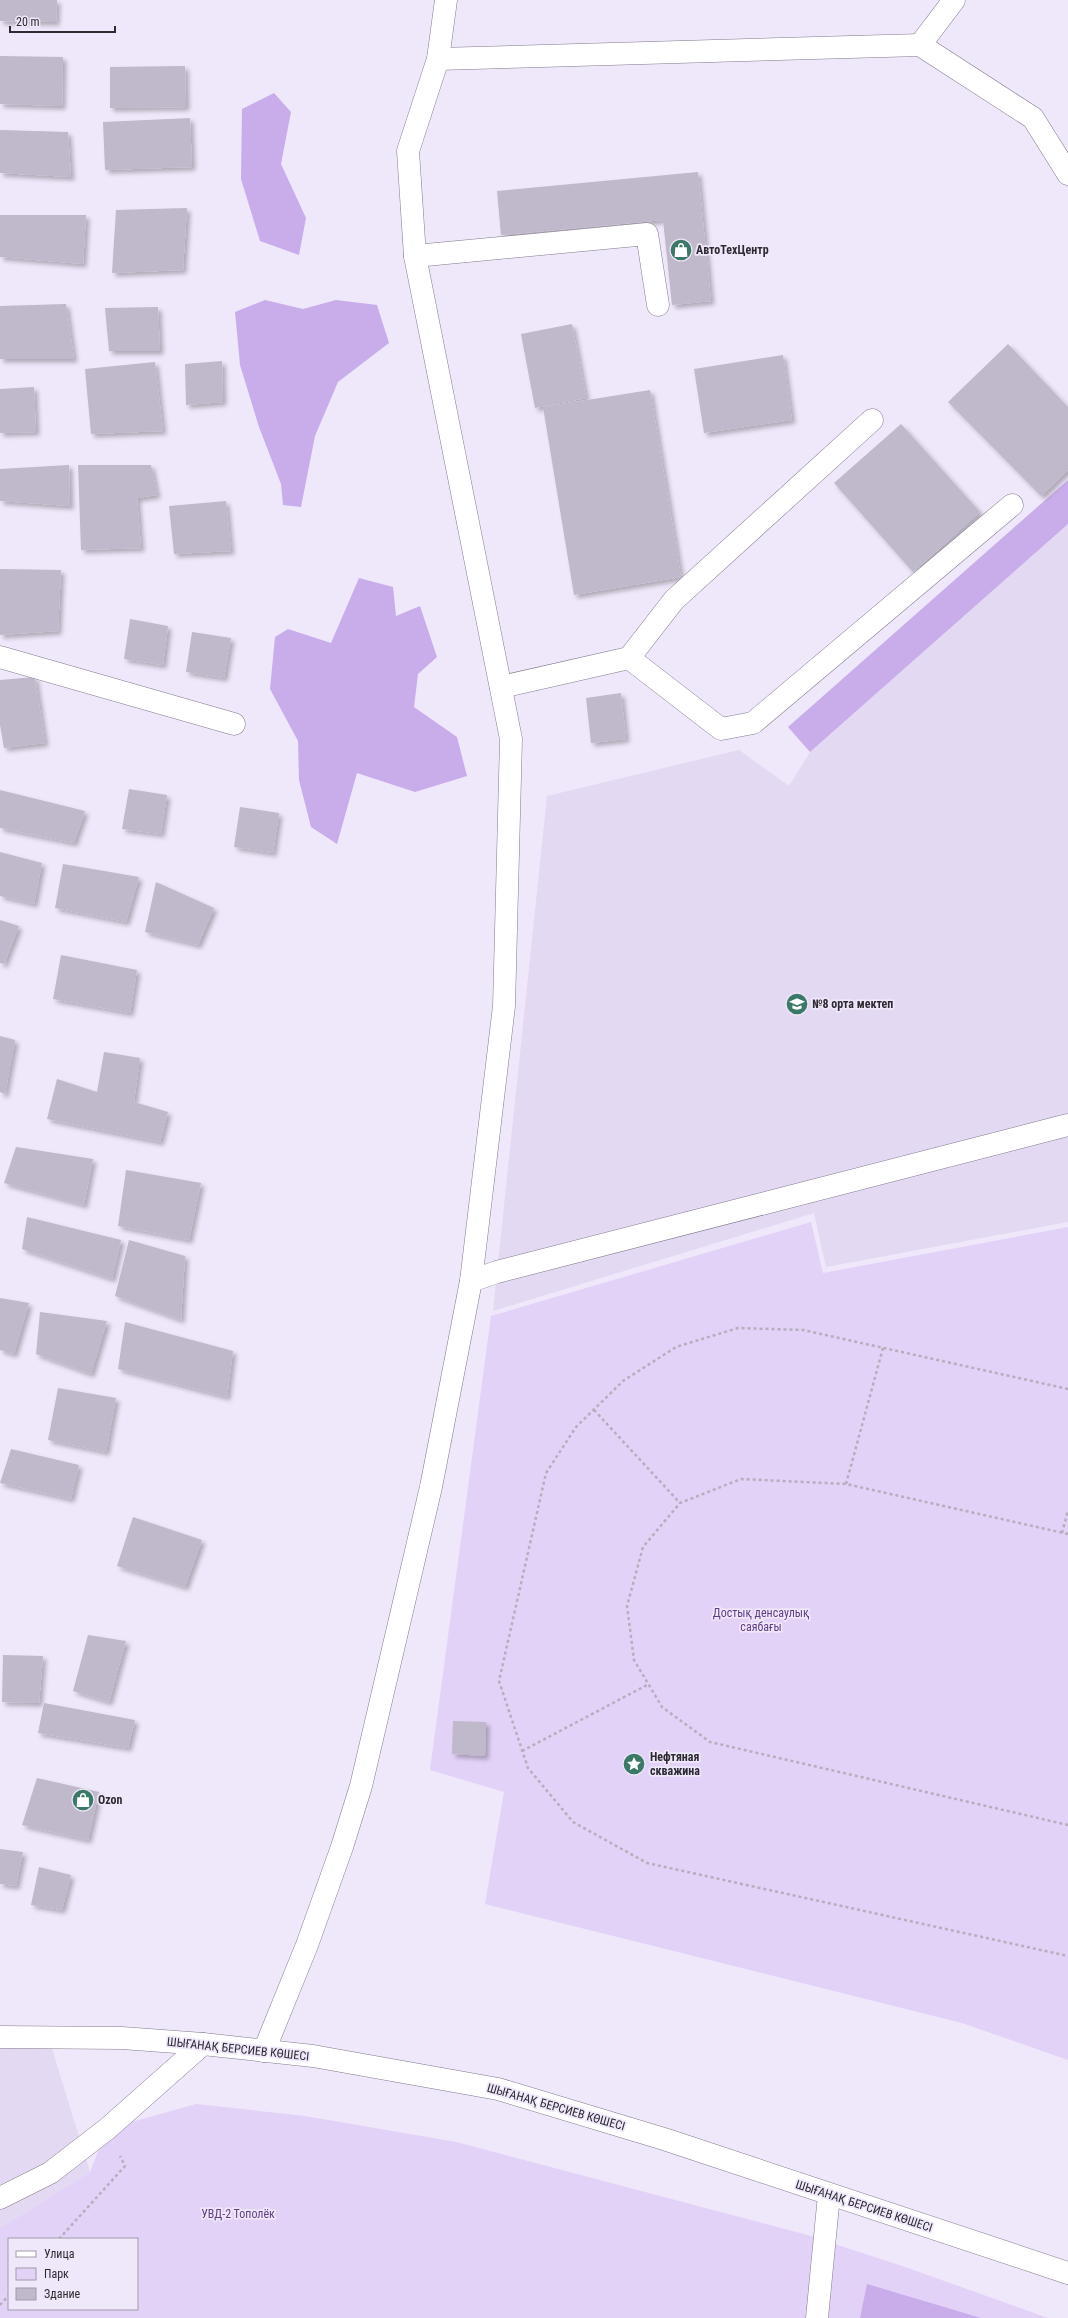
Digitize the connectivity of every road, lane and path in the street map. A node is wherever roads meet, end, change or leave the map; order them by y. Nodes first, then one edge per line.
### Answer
1 (446, 0) edge
2 (954, 0) edge
3 (920, 45) junction
4 (438, 60) junction
5 (1068, 174) edge
6 (415, 256) junction
7 (658, 305) dead end
8 (872, 420) dead end
9 (1012, 505) dead end
10 (0, 657) edge
11 (629, 658) junction
12 (501, 687) junction
13 (234, 724) dead end
14 (1068, 1125) edge
15 (471, 1281) junction
16 (883, 1348) junction
17 (1068, 1390) edge
18 (594, 1410) junction
19 (846, 1484) junction
20 (680, 1503) junction
21 (1068, 1510) edge
22 (1062, 1533) junction
23 (1068, 1534) edge
24 (649, 1684) junction
25 (522, 1751) junction
26 (1068, 1825) edge
27 (1068, 1956) edge
28 (0, 2037) edge
29 (203, 2044) junction
30 (264, 2051) junction
31 (107, 2129) junction
32 (829, 2195) junction
33 (0, 2198) edge
34 (60, 2238) edge
35 (1068, 2273) edge
36 (8, 2296) edge
37 (0, 2305) edge
38 (817, 2318) edge

1 - 4 main road
2 - 3 main road
3 - 4 main road
3 - 5 main road
4 - 6 main road
6 - 7 main road
6 - 12 main road
8 - 11 main road
9 - 11 main road
10 - 13 main road
11 - 12 main road
12 - 15 main road
14 - 15 main road
15 - 30 main road
16 - 17 path
16 - 18 path
16 - 19 path
18 - 20 path
18 - 25 path
19 - 20 path
19 - 22 path
20 - 24 path
21 - 22 path
22 - 23 path
24 - 25 path
24 - 26 path
25 - 27 path
28 - 29 main road, ШЫҒАНАҚ БЕРСИЕВ КӨШЕСІ
29 - 30 main road, ШЫҒАНАҚ БЕРСИЕВ КӨШЕСІ
29 - 31 main road
30 - 32 main road, ШЫҒАНАҚ БЕРСИЕВ КӨШЕСІ
31 - 33 main road
31 - 34 path
32 - 35 main road, ШЫҒАНАҚ БЕРСИЕВ КӨШЕСІ
32 - 38 main road
36 - 37 path

